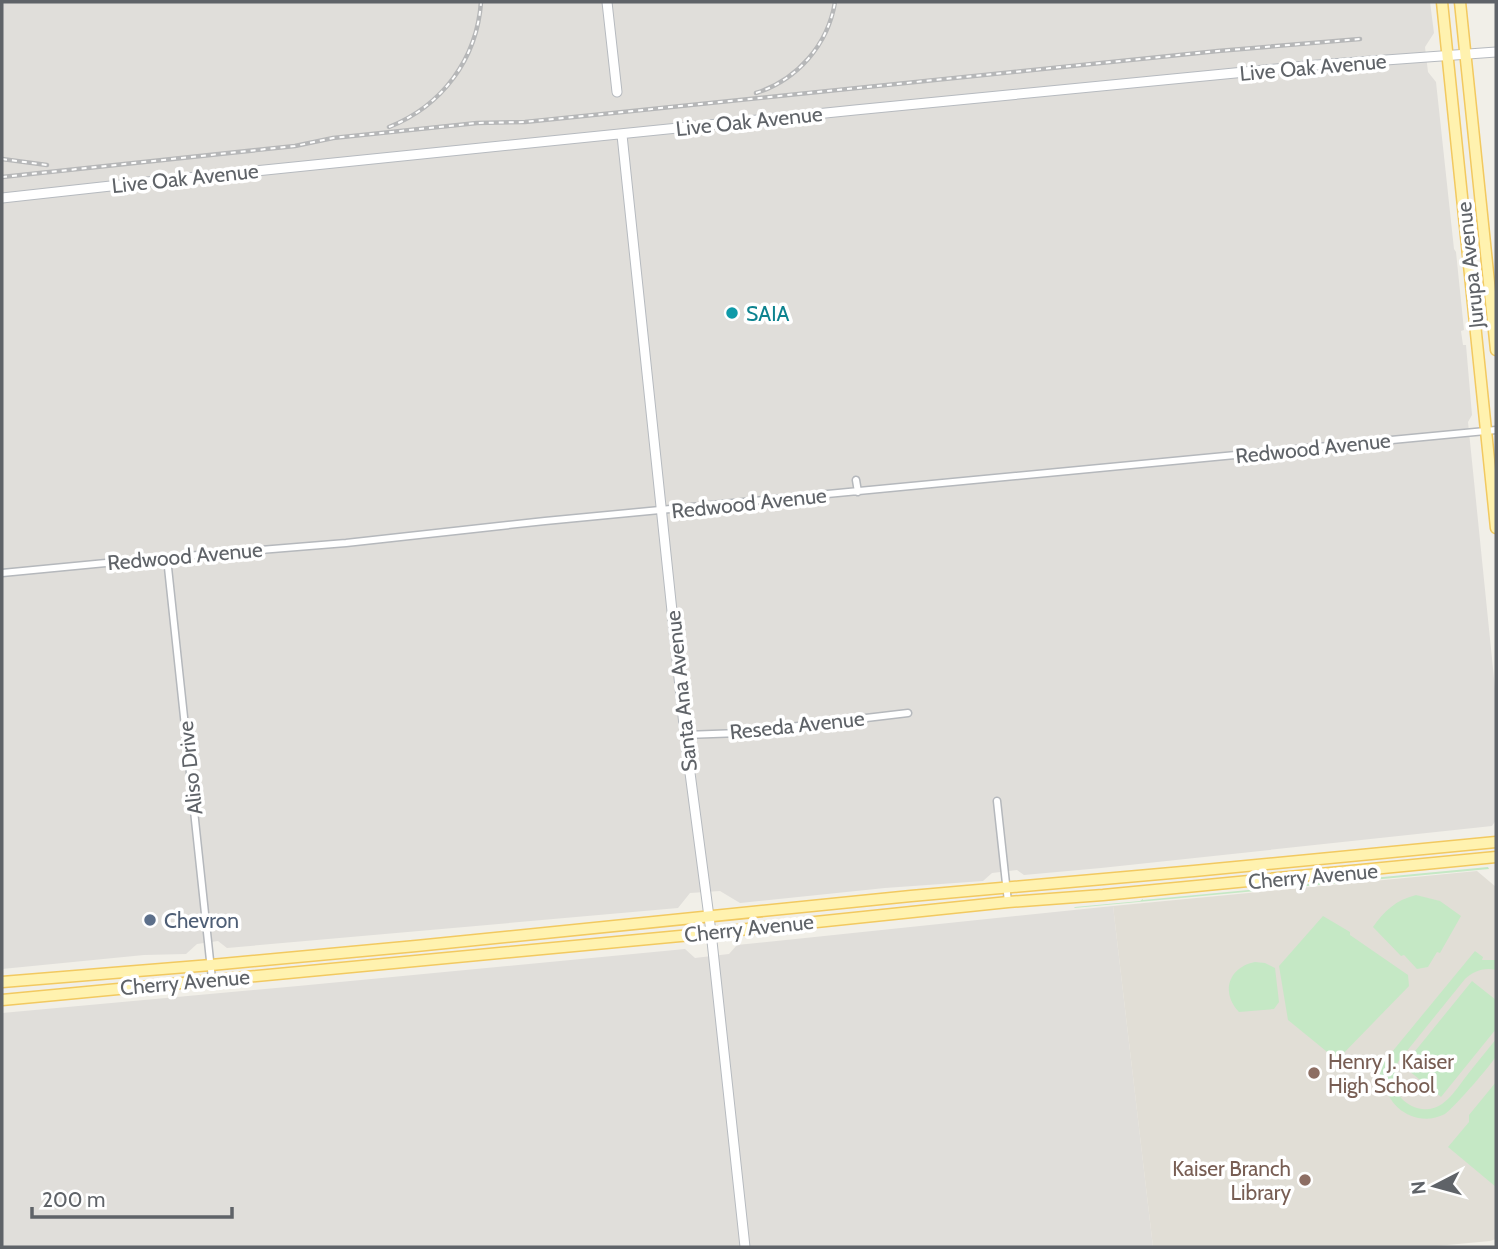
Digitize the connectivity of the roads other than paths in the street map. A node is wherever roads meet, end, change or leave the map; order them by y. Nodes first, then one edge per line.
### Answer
1 (607, 2) edge
2 (1442, 2) edge
3 (1460, 2) edge
4 (1496, 52) edge
5 (1465, 54) junction
6 (1448, 56) junction
7 (617, 92) dead end
8 (622, 135) junction
9 (2, 198) edge
10 (1496, 350) edge
11 (1491, 431) edge
12 (856, 480) dead end
13 (858, 492) junction
14 (662, 511) junction
15 (1496, 528) edge
16 (167, 558) junction
17 (2, 573) edge
18 (908, 713) dead end
19 (685, 735) junction
20 (997, 801) dead end
21 (1496, 842) edge
22 (1496, 857) edge
23 (1006, 889) junction
24 (1007, 902) junction
25 (709, 918) junction
26 (711, 932) junction
27 (211, 965) junction
28 (212, 979) junction
29 (2, 982) edge
30 (2, 1000) edge
31 (745, 1247) edge

1 - 7 street
2 - 6 main road, Jurupa Avenue
3 - 5 main road, Jurupa Avenue
4 - 5 street, Live Oak Avenue
5 - 6 street, Live Oak Avenue
5 - 10 main road, Jurupa Avenue
6 - 8 street, Live Oak Avenue
6 - 11 main road, Jurupa Avenue
8 - 9 street, Live Oak Avenue
8 - 14 street, Santa Ana Avenue
11 - 13 street, Redwood Avenue
11 - 15 main road, Jurupa Avenue
12 - 13 street
13 - 14 street, Redwood Avenue
14 - 16 street, Redwood Avenue
14 - 19 street, Santa Ana Avenue
16 - 17 street, Redwood Avenue
16 - 27 street, Aliso Drive
18 - 19 street, Reseda Avenue
19 - 25 street, Santa Ana Avenue
20 - 23 street
21 - 23 main road, Cherry Avenue
22 - 24 main road, Cherry Avenue
23 - 24 street
23 - 25 main road, Cherry Avenue
24 - 26 main road, Cherry Avenue
25 - 26 street, Santa Ana Avenue
25 - 27 main road, Cherry Avenue
26 - 28 main road, Cherry Avenue
26 - 31 street, Santa Ana Avenue
27 - 28 street, Aliso Drive
27 - 29 main road, Cherry Avenue
28 - 30 main road, Cherry Avenue

